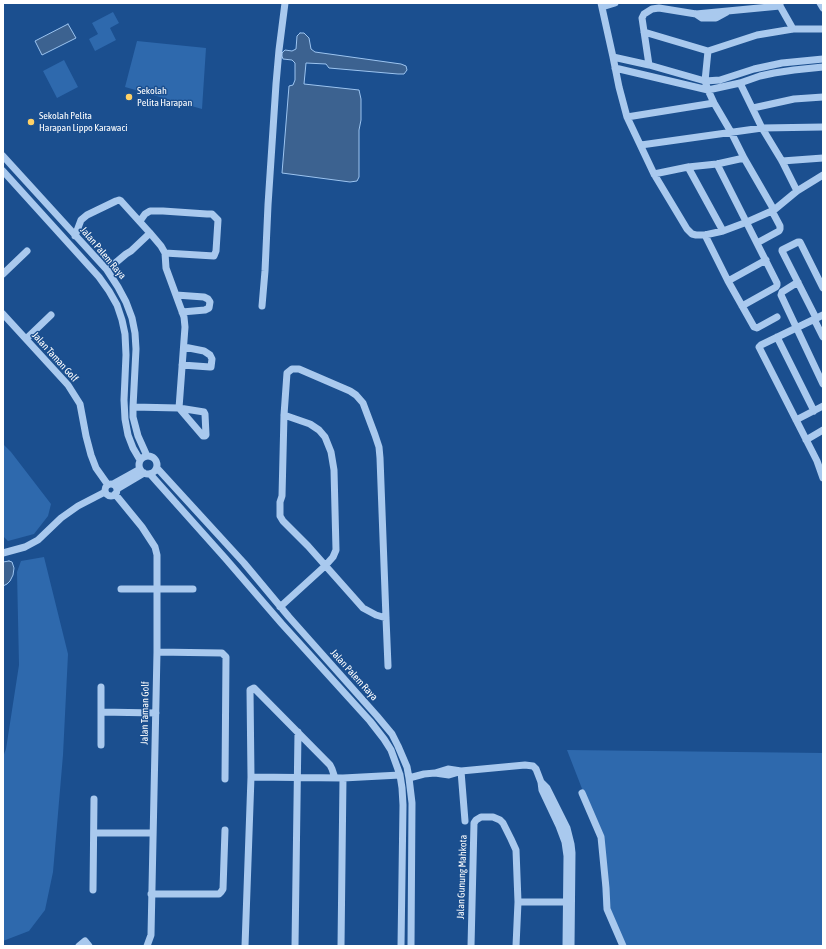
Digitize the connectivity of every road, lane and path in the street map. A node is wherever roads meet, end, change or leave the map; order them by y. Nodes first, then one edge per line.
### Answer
1 (285, 3) edge
2 (615, 3) edge
3 (820, 3) edge
4 (771, 4) edge
5 (780, 4) edge
6 (601, 5) edge
7 (823, 8) edge
8 (793, 29) junction
9 (823, 29) edge
10 (644, 32) junction
11 (708, 50) junction
12 (613, 57) junction
13 (823, 59) edge
14 (649, 65) junction
15 (615, 68) junction
16 (823, 68) edge
17 (705, 81) junction
18 (740, 83) junction
19 (708, 90) junction
20 (823, 97) edge
21 (714, 103) junction
22 (753, 108) junction
23 (627, 117) junction
24 (823, 127) edge
25 (762, 128) junction
26 (731, 132) junction
27 (641, 145) junction
28 (3, 156) edge
29 (744, 158) junction
30 (823, 158) edge
31 (782, 161) junction
32 (718, 164) junction
33 (688, 167) junction
34 (3, 171) edge
35 (654, 174) junction
36 (823, 176) edge
37 (798, 190) junction
38 (773, 210) junction
39 (140, 221) junction
40 (747, 222) junction
41 (723, 231) junction
42 (150, 233) junction
43 (705, 235) junction
44 (75, 236) junction
45 (757, 243) junction
46 (26, 251) dead end
47 (165, 253) junction
48 (766, 260) junction
49 (108, 272) junction
50 (3, 274) edge
51 (728, 281) junction
52 (798, 282) junction
53 (823, 288) edge
54 (176, 295) junction
55 (262, 306) dead end
56 (742, 306) junction
57 (182, 312) junction
58 (3, 314) edge
59 (51, 315) dead end
60 (777, 317) dead end
61 (818, 318) edge
62 (796, 328) junction
63 (777, 337) junction
64 (823, 337) edge
65 (26, 339) junction
66 (184, 347) junction
67 (182, 365) junction
68 (823, 384) edge
69 (823, 406) edge
70 (133, 407) junction
71 (179, 408) junction
72 (814, 411) junction
73 (284, 415) junction
74 (796, 420) junction
75 (823, 430) edge
76 (806, 440) junction
77 (147, 456) junction
78 (820, 459) edge
79 (140, 460) junction
80 (157, 468) junction
81 (145, 472) junction
82 (823, 478) edge
83 (112, 489) junction
84 (3, 553) edge
85 (325, 566) junction
86 (121, 588) dead end
87 (156, 589) junction
88 (193, 589) dead end
89 (280, 607) junction
90 (386, 618) junction
91 (157, 652) junction
92 (388, 666) dead end
93 (101, 687) dead end
94 (101, 712) junction
95 (156, 713) junction
96 (298, 732) junction
97 (101, 745) dead end
98 (461, 771) junction
99 (400, 775) junction
100 (251, 777) junction
101 (298, 777) junction
102 (225, 778) dead end
103 (334, 778) junction
104 (343, 778) junction
105 (409, 778) junction
106 (582, 793) dead end
107 (94, 799) dead end
108 (465, 821) dead end
109 (225, 830) dead end
110 (94, 833) junction
111 (153, 833) junction
112 (93, 890) dead end
113 (151, 894) junction
114 (518, 902) junction
115 (569, 902) junction
116 (80, 946) edge
117 (89, 946) edge
118 (147, 946) edge
119 (245, 946) edge
120 (295, 946) edge
121 (341, 946) edge
122 (401, 946) edge
123 (411, 946) edge
124 (471, 946) edge
125 (516, 946) edge
126 (566, 946) edge
127 (571, 946) edge
128 (623, 946) edge

1 - 55 street
2 - 6 street
3 - 7 street
4 - 5 street
4 - 10 street
5 - 8 street
6 - 12 street
8 - 9 street
8 - 11 street
10 - 11 street
10 - 14 street
11 - 17 street
12 - 14 street
12 - 15 street
13 - 17 street
14 - 17 street
15 - 19 street
15 - 23 street
16 - 18 street
17 - 19 street
18 - 19 street
18 - 22 street
19 - 21 street
20 - 22 street
21 - 23 street
21 - 26 street
22 - 25 street
23 - 27 street
24 - 25 street
25 - 26 street
25 - 31 street
26 - 27 street
26 - 29 street
27 - 35 street
28 - 44 street, Jalan Palem Raya
29 - 32 street
29 - 38 street
30 - 31 street
31 - 37 street
32 - 33 street
32 - 40 street
33 - 35 street
33 - 41 street
34 - 79 street, Jalan Palem Raya
35 - 43 street
36 - 37 street
37 - 38 street
38 - 40 street
38 - 45 street
39 - 42 street
39 - 44 street
39 - 47 street
40 - 41 street
40 - 45 street
41 - 43 street
42 - 47 street
42 - 49 street
43 - 51 street
44 - 49 street, Jalan Palem Raya
45 - 48 street
46 - 50 street
47 - 54 street
48 - 51 street
48 - 56 street
49 - 70 street, Jalan Palem Raya
51 - 56 street
52 - 53 street
52 - 61 street
52 - 62 street
54 - 57 street
54 - 57 street
56 - 60 street
57 - 66 street
58 - 65 street, Jalan Taman Golf
59 - 65 street
61 - 62 street
61 - 64 street
62 - 63 street
62 - 68 street
63 - 72 street
63 - 74 street
65 - 83 street, Jalan Taman Golf
66 - 67 street
66 - 67 street
67 - 71 street
69 - 72 street
70 - 71 street
70 - 77 street, Jalan Palem Raya
71 - 71 street
72 - 74 street
73 - 85 street
73 - 85 street
73 - 90 street
74 - 76 street
75 - 76 street
76 - 78 street
77 - 79 street
77 - 80 street
78 - 82 street
79 - 81 street
80 - 81 street
80 - 89 street, Jalan Palem Raya
81 - 83 street
81 - 99 street, Jalan Palem Raya
83 - 84 street
83 - 87 street, Jalan Taman Golf
85 - 89 street
85 - 90 street
86 - 87 street
87 - 88 street
87 - 91 street, Jalan Taman Golf
89 - 105 street, Jalan Palem Raya
90 - 92 street
91 - 95 street, Jalan Taman Golf
91 - 102 street
93 - 94 street
94 - 95 street
94 - 97 street
95 - 111 street, Jalan Taman Golf
96 - 100 street
96 - 101 street
96 - 103 street
98 - 105 street
98 - 108 street
98 - 115 street
99 - 104 street
99 - 122 street, Jalan Palem Raya
100 - 101 street
100 - 119 street
101 - 103 street
101 - 120 street
103 - 104 street
104 - 121 street
105 - 123 street, Jalan Palem Raya
106 - 128 street
107 - 110 street
109 - 113 street
110 - 111 street
110 - 112 street
111 - 113 street, Jalan Taman Golf
113 - 118 street, Jalan Taman Golf
114 - 115 street
114 - 124 street, Jalan Gunung Mahkota
114 - 125 street, Jalan Gunung Mahkota
115 - 126 street
115 - 127 street
116 - 117 street

